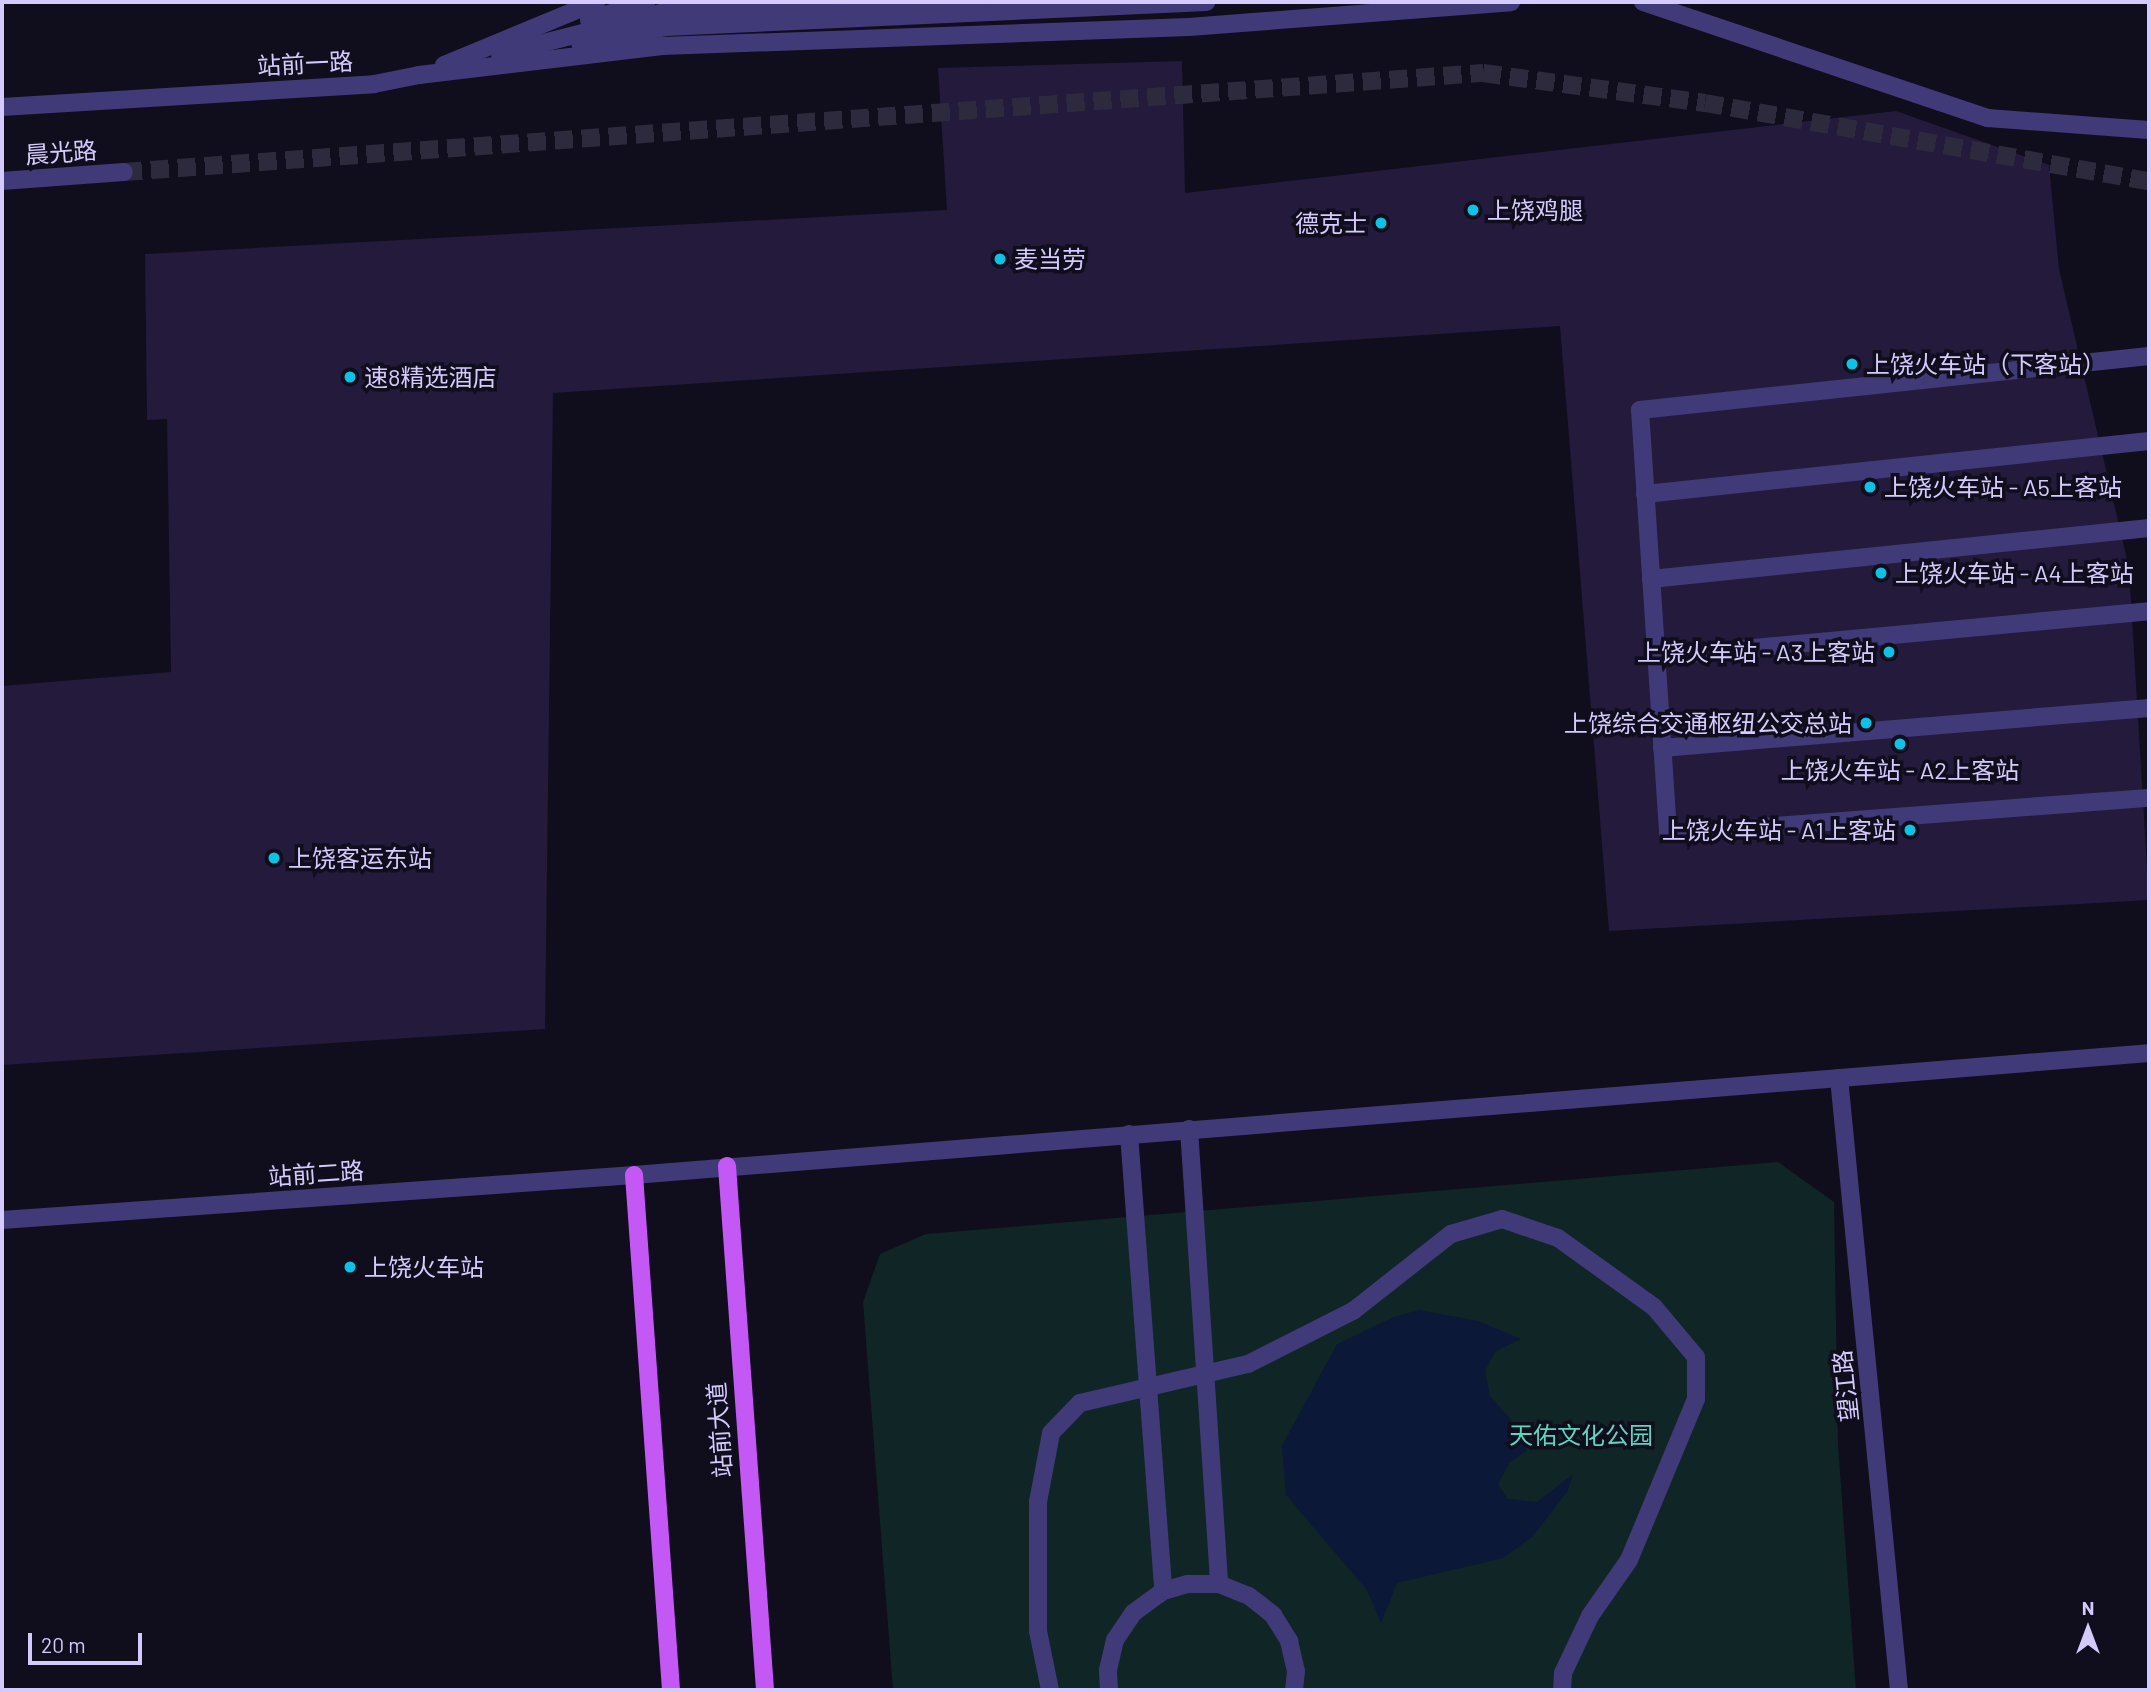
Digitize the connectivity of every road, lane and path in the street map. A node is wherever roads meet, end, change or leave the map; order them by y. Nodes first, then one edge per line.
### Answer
1 (596, 2) edge
2 (646, 2) edge
3 (982, 2) edge
4 (1206, 2) edge
5 (1511, 2) edge
6 (1643, 2) edge
7 (419, 75) junction
8 (2, 107) edge
9 (2149, 130) edge
10 (124, 172) tunnel mouth
11 (2, 181) edge
12 (2149, 356) edge
13 (2149, 441) edge
14 (1645, 494) junction
15 (2149, 528) edge
16 (1651, 579) junction
17 (2149, 611) edge
18 (1656, 657) junction
19 (2149, 708) edge
20 (1662, 748) junction
21 (2149, 798) edge
22 (2149, 1053) edge
23 (1839, 1077) junction
24 (1189, 1129) junction
25 (1129, 1134) junction
26 (727, 1166) junction
27 (634, 1175) junction
28 (2, 1220) edge
29 (1204, 1373) junction
30 (1147, 1384) junction
31 (1219, 1584) junction
32 (1163, 1591) junction
33 (671, 1690) edge
34 (765, 1690) edge
35 (1050, 1690) edge
36 (1110, 1690) edge
37 (1294, 1690) edge
38 (1562, 1690) edge
39 (1899, 1690) edge

1 - 7 street, 站前一路
2 - 7 street
3 - 7 street
4 - 7 street
5 - 7 street
6 - 9 street
7 - 8 street, 站前一路
10 - 11 street, 晨光路
12 - 14 street
13 - 14 street
14 - 16 street
15 - 16 street
16 - 18 street
17 - 18 street
18 - 20 street
19 - 20 street
20 - 21 street
22 - 23 street, 站前二路
23 - 24 street, 站前二路
23 - 39 street, 望江路
24 - 25 street, 站前二路
24 - 29 street
25 - 26 street, 站前二路
25 - 30 street
26 - 27 street, 站前二路
26 - 34 main road, 站前大道
27 - 28 street, 站前二路
27 - 33 main road
29 - 30 street
29 - 31 street
29 - 38 street
30 - 32 street
30 - 35 street
31 - 32 street
31 - 37 street
32 - 36 street

